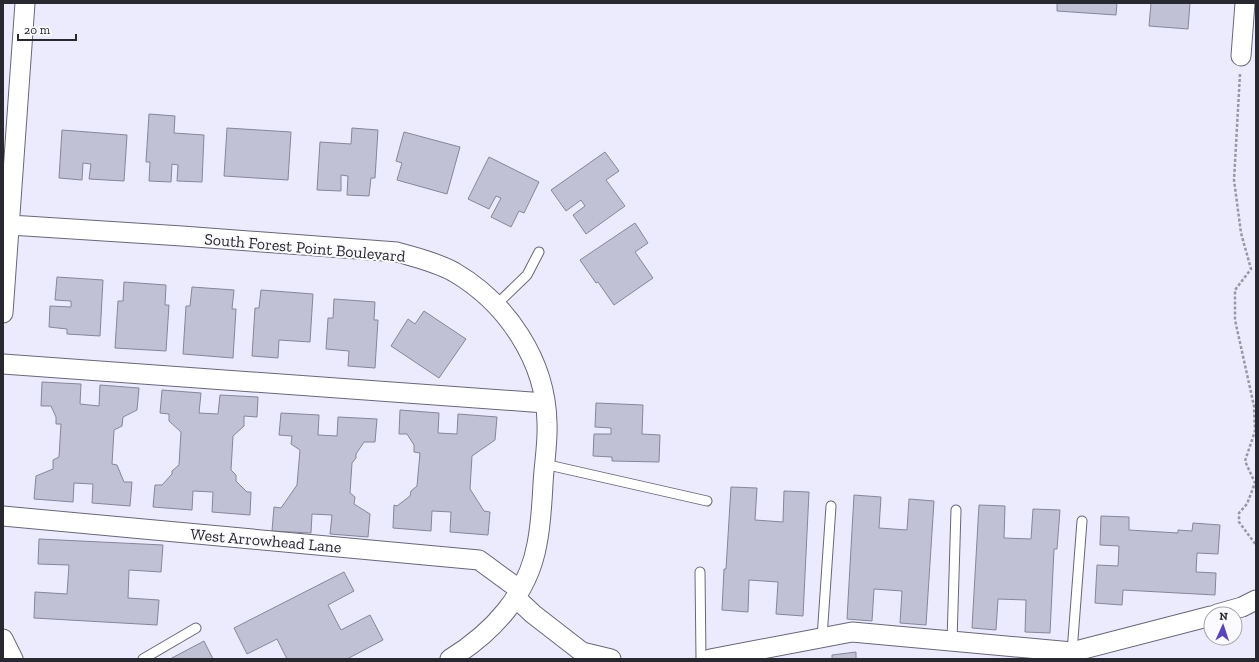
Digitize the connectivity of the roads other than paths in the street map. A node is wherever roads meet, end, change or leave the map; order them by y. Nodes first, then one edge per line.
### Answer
1 (25, 3) edge
2 (1245, 3) edge
3 (1241, 56) road end
4 (10, 225) junction
5 (539, 252) dead end
6 (496, 305) junction
7 (3, 313) edge
8 (3, 364) edge
9 (545, 403) junction
10 (544, 464) junction
11 (707, 501) dead end
12 (831, 506) dead end
13 (956, 510) dead end
14 (3, 516) edge
15 (1082, 521) dead end
16 (700, 572) dead end
17 (518, 594) junction
18 (1256, 600) edge
19 (1243, 606) edge
20 (1203, 618) edge
21 (196, 628) dead end
22 (822, 638) junction
23 (3, 639) edge
24 (952, 642) junction
25 (1072, 652) junction
26 (581, 656) edge
27 (717, 658) edge
28 (13, 659) edge
29 (143, 659) edge
30 (450, 659) edge
31 (611, 659) edge
32 (701, 659) edge

1 - 4 street
2 - 3 street
4 - 6 street, South Forest Point Boulevard
4 - 7 street
5 - 6 lane
6 - 9 street, South Forest Point Boulevard
8 - 9 street
9 - 10 street, South Forest Point Boulevard
10 - 11 lane
10 - 17 street, South Forest Point Boulevard
12 - 22 lane
13 - 24 lane
14 - 17 street, West Arrowhead Lane
15 - 25 lane
16 - 32 lane
17 - 26 street, West Arrowhead Lane
17 - 30 street, South Forest Point Boulevard
18 - 19 street
20 - 25 street
21 - 29 lane
22 - 24 street
22 - 27 street
23 - 28 street
24 - 25 street
26 - 31 street, West Arrowhead Lane

